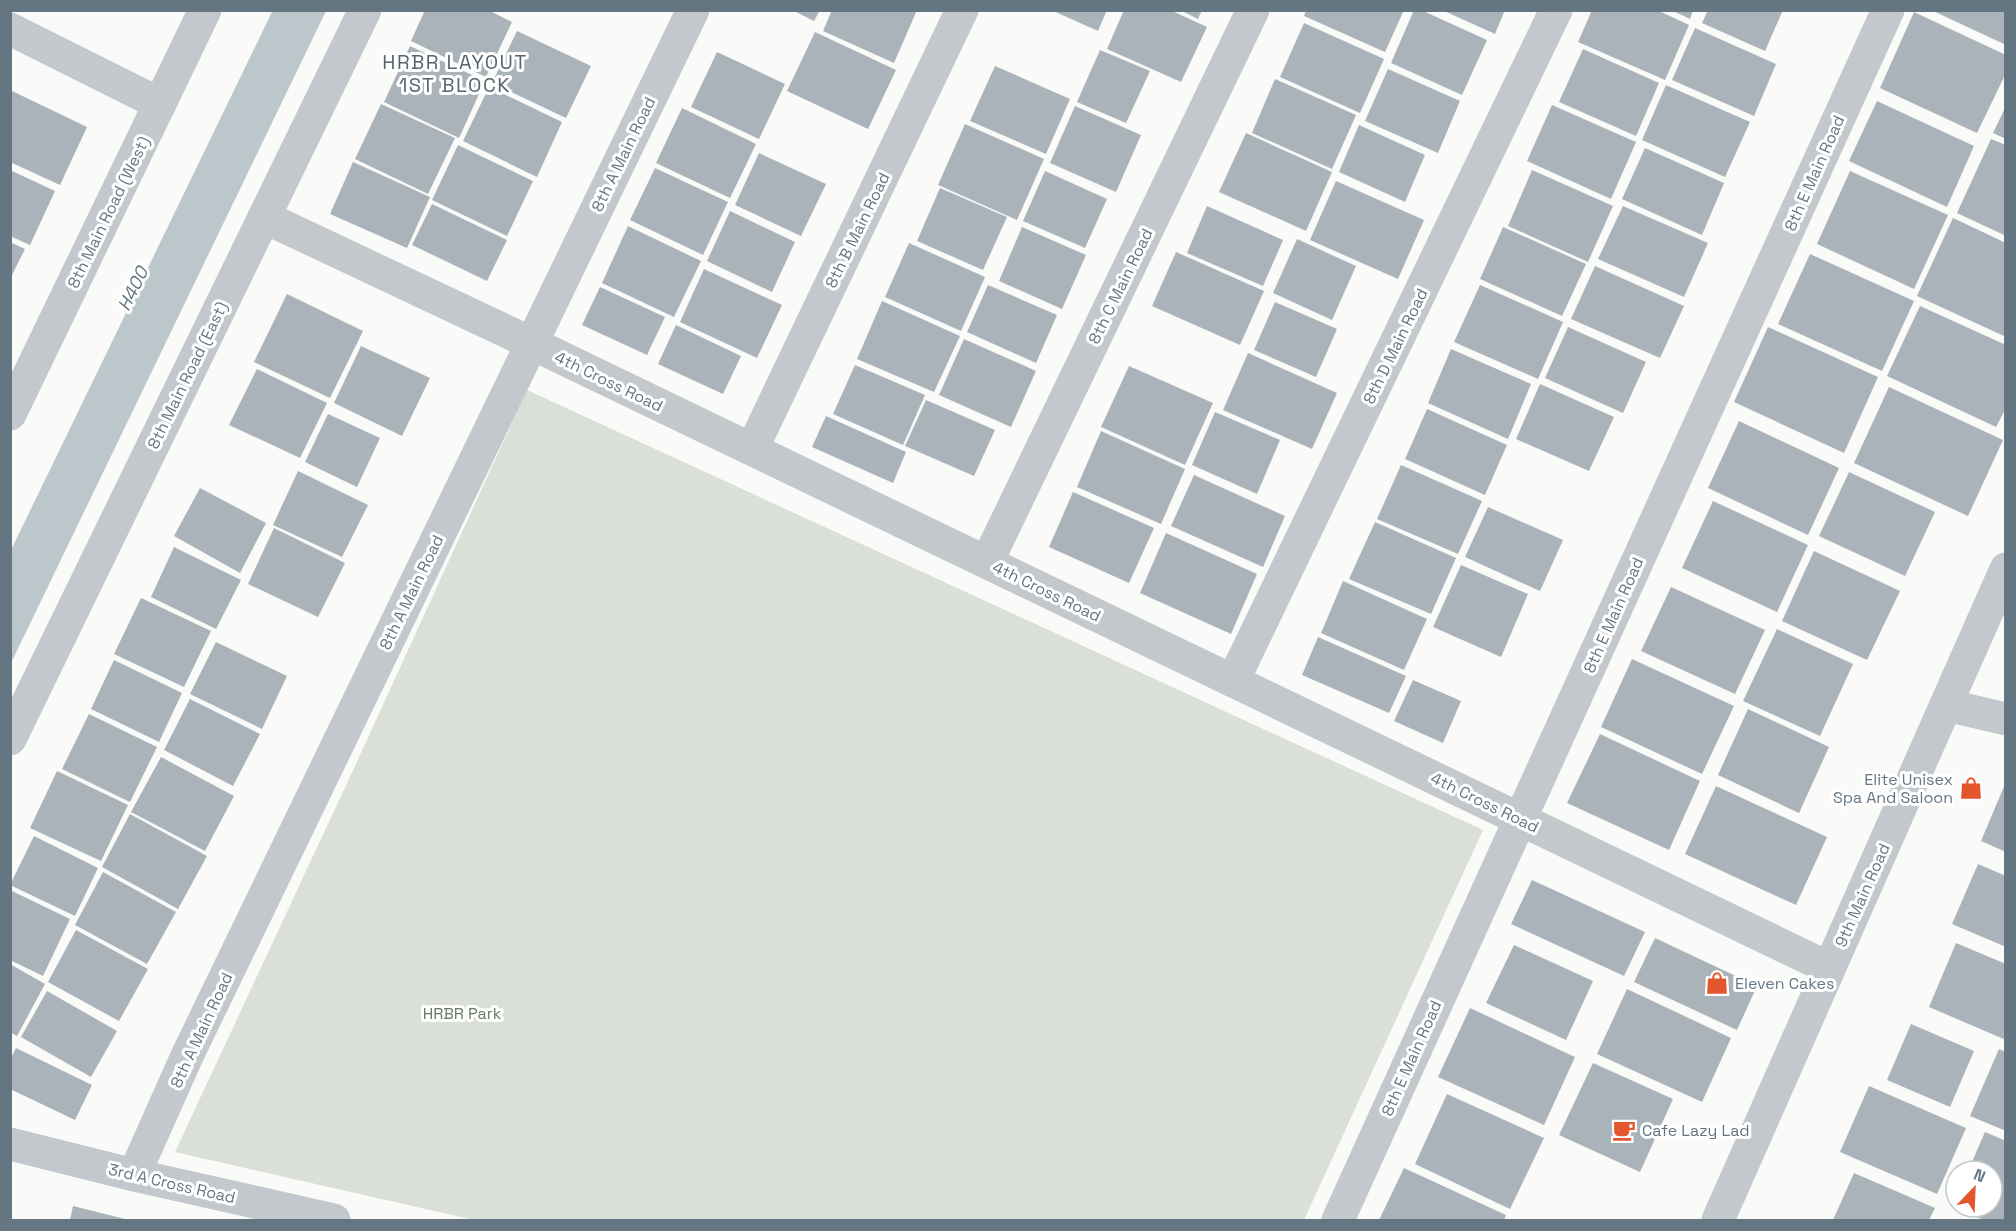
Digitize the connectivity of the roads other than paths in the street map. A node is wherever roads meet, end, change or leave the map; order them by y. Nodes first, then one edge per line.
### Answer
1 (205, 10) edge
2 (365, 10) edge
3 (693, 10) edge
4 (962, 10) edge
5 (1253, 10) edge
6 (1556, 10) edge
7 (1888, 10) edge
8 (10, 29) edge
9 (160, 104) junction
10 (264, 217) junction
11 (531, 343) junction
12 (10, 414) edge
13 (752, 449) junction
14 (987, 562) junction
15 (2006, 569) edge
16 (1233, 681) junction
17 (1946, 705) junction
18 (2006, 719) edge
19 (10, 739) edge
20 (1520, 819) junction
21 (1829, 968) junction
22 (10, 1144) edge
23 (134, 1175) junction
24 (334, 1221) edge
25 (1338, 1221) edge
26 (1718, 1221) edge

1 - 9 street, 8th Main Road (West)
2 - 10 street, 8th Main Road (East)
3 - 11 street, 8th A Main Road
4 - 13 street, 8th B Main Road
5 - 14 street, 8th C Main Road
6 - 16 street, 8th D Main Road
7 - 20 street, 8th E Main Road
8 - 9 street
9 - 12 street, 8th Main Road (West)
10 - 11 street, 4th Cross Road
10 - 19 street, 8th Main Road (East)
11 - 13 street, 4th Cross Road
11 - 23 street, 8th A Main Road
13 - 14 street, 4th Cross Road
14 - 16 street, 4th Cross Road
15 - 17 street, 9th Main Road
16 - 20 street, 4th Cross Road
17 - 18 street
17 - 21 street, 9th Main Road
20 - 21 street, 4th Cross Road
20 - 25 street, 8th E Main Road
21 - 26 street, 9th Main Road
22 - 23 street, 3rd A Cross Road
23 - 24 street, 3rd A Cross Road

